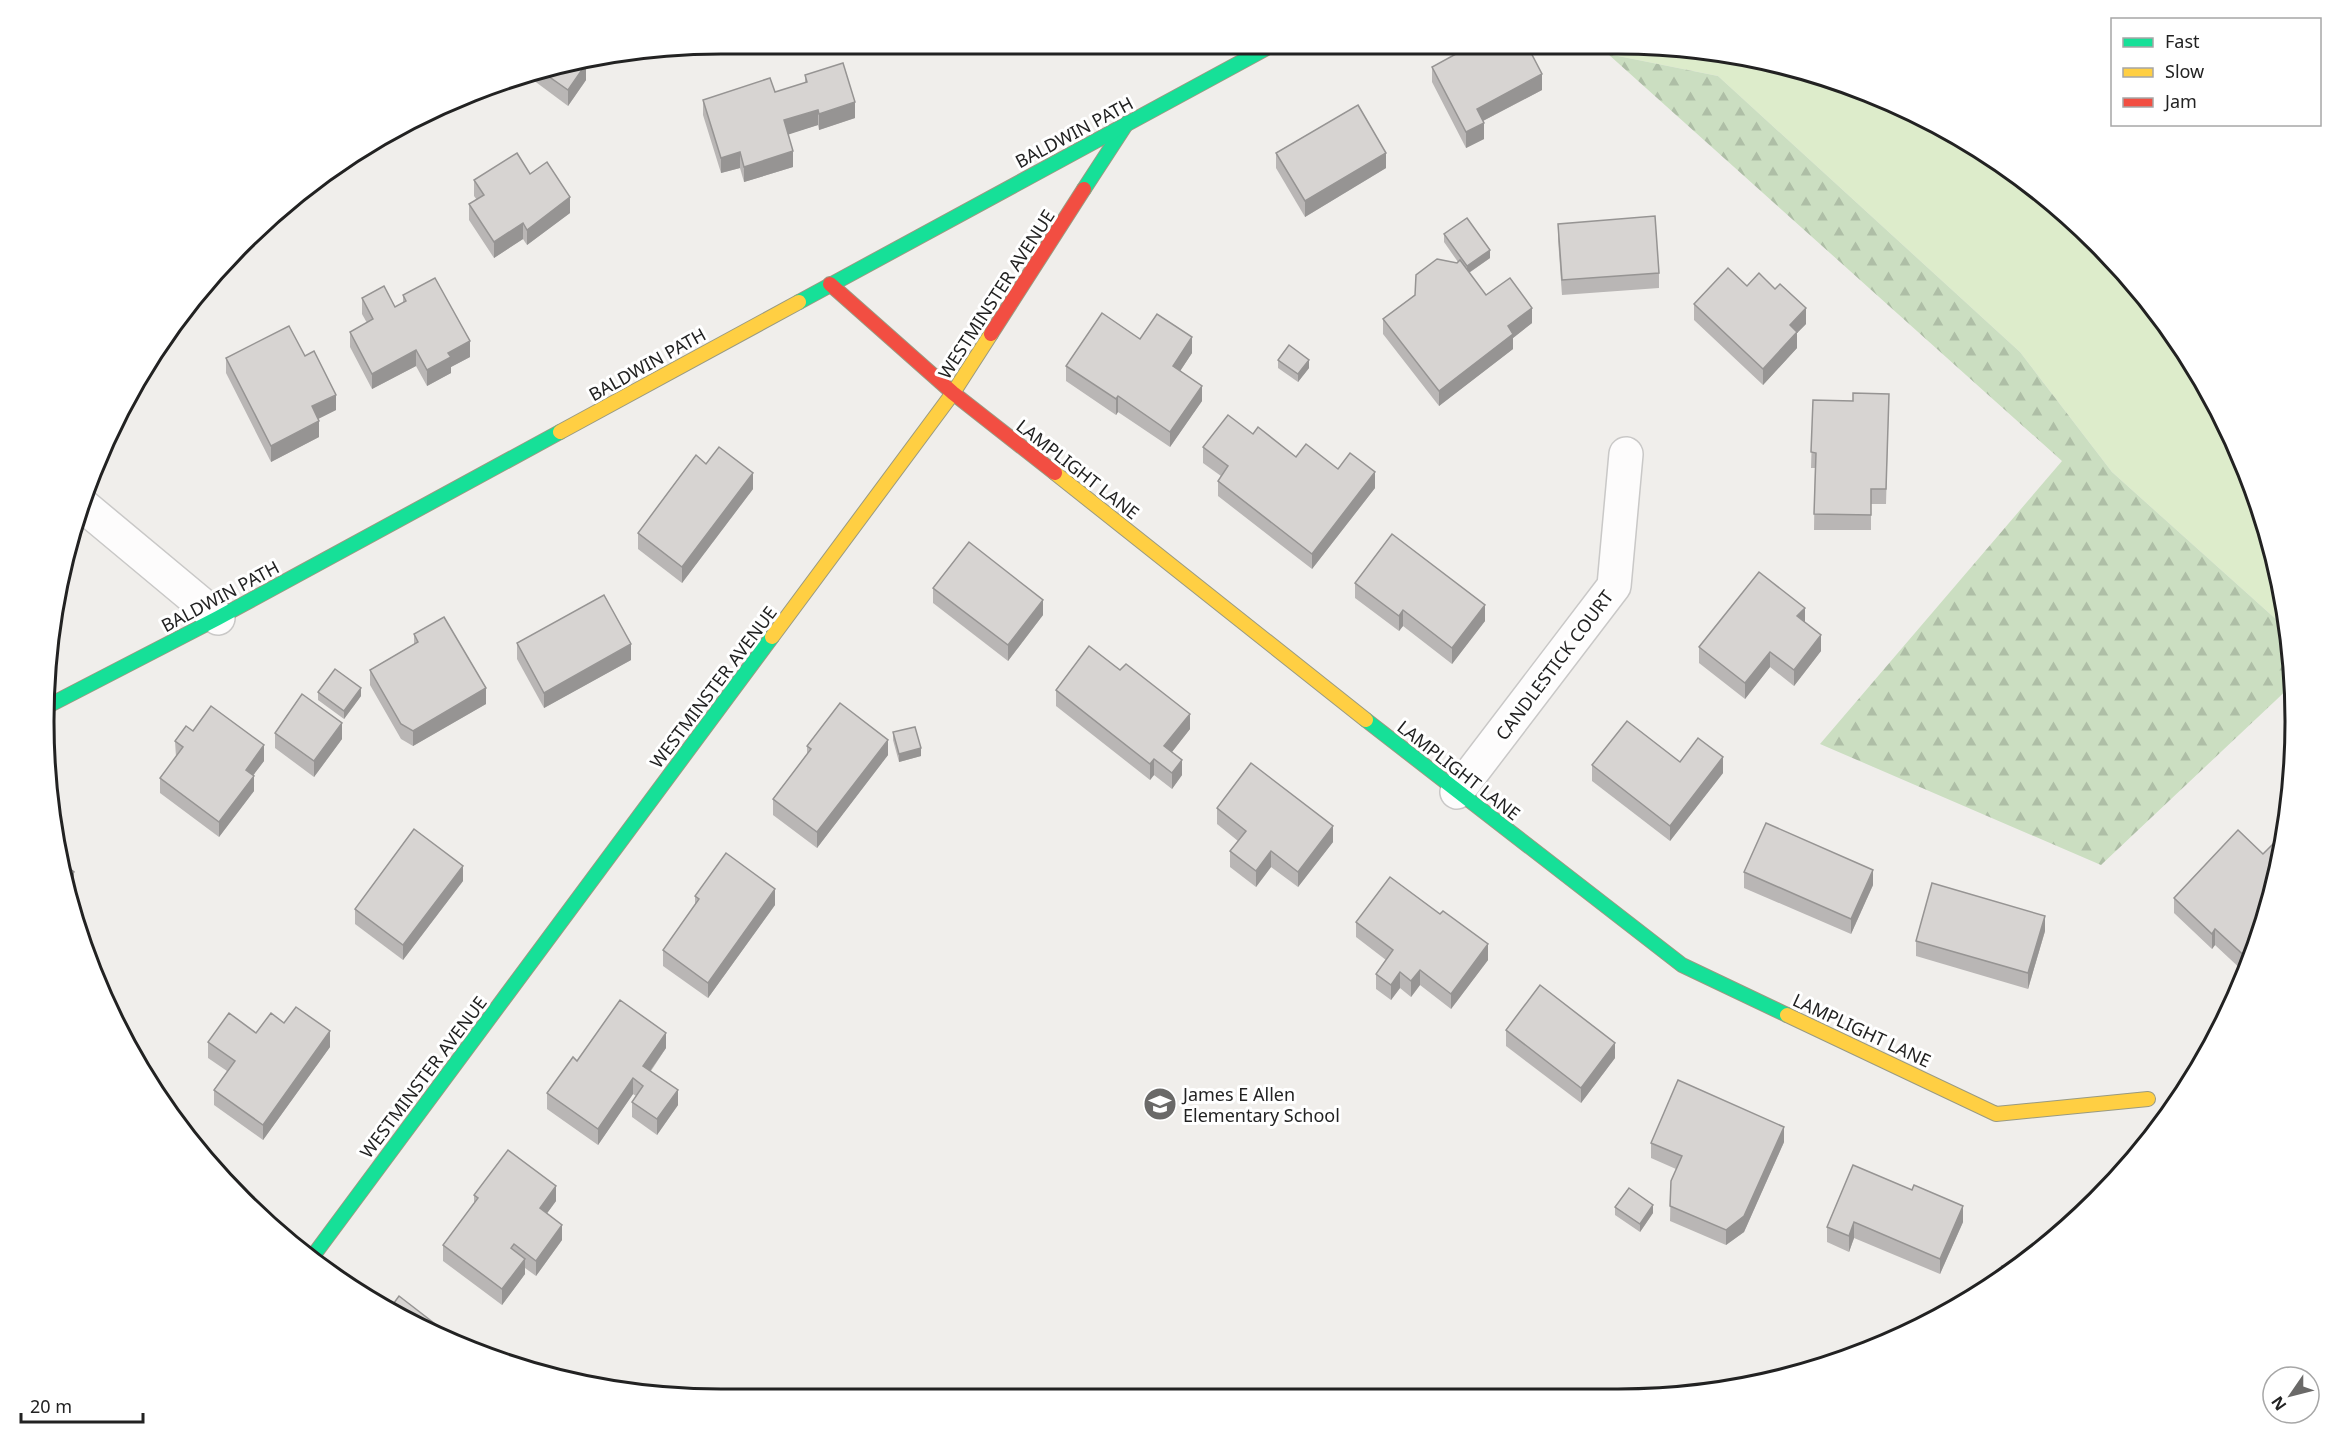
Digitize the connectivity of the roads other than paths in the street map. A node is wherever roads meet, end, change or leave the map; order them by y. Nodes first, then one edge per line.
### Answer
1 (1256, 54) edge
2 (1127, 123) junction
3 (830, 284) junction
4 (953, 393) junction
5 (1626, 454) dead end
6 (88, 510) edge
7 (218, 618) junction
8 (54, 703) edge
9 (1457, 792) junction
10 (2148, 1099) dead end
11 (316, 1252) edge

1 - 2 street, BALDWIN PATH
2 - 3 street, BALDWIN PATH
2 - 4 street, WESTMINSTER AVENUE
3 - 4 street, LAMPLIGHT LANE
3 - 7 street, BALDWIN PATH
4 - 9 street, LAMPLIGHT LANE
4 - 11 street, WESTMINSTER AVENUE
5 - 9 street, CANDLESTICK COURT
6 - 7 street
7 - 8 street, BALDWIN PATH
9 - 10 street, LAMPLIGHT LANE

